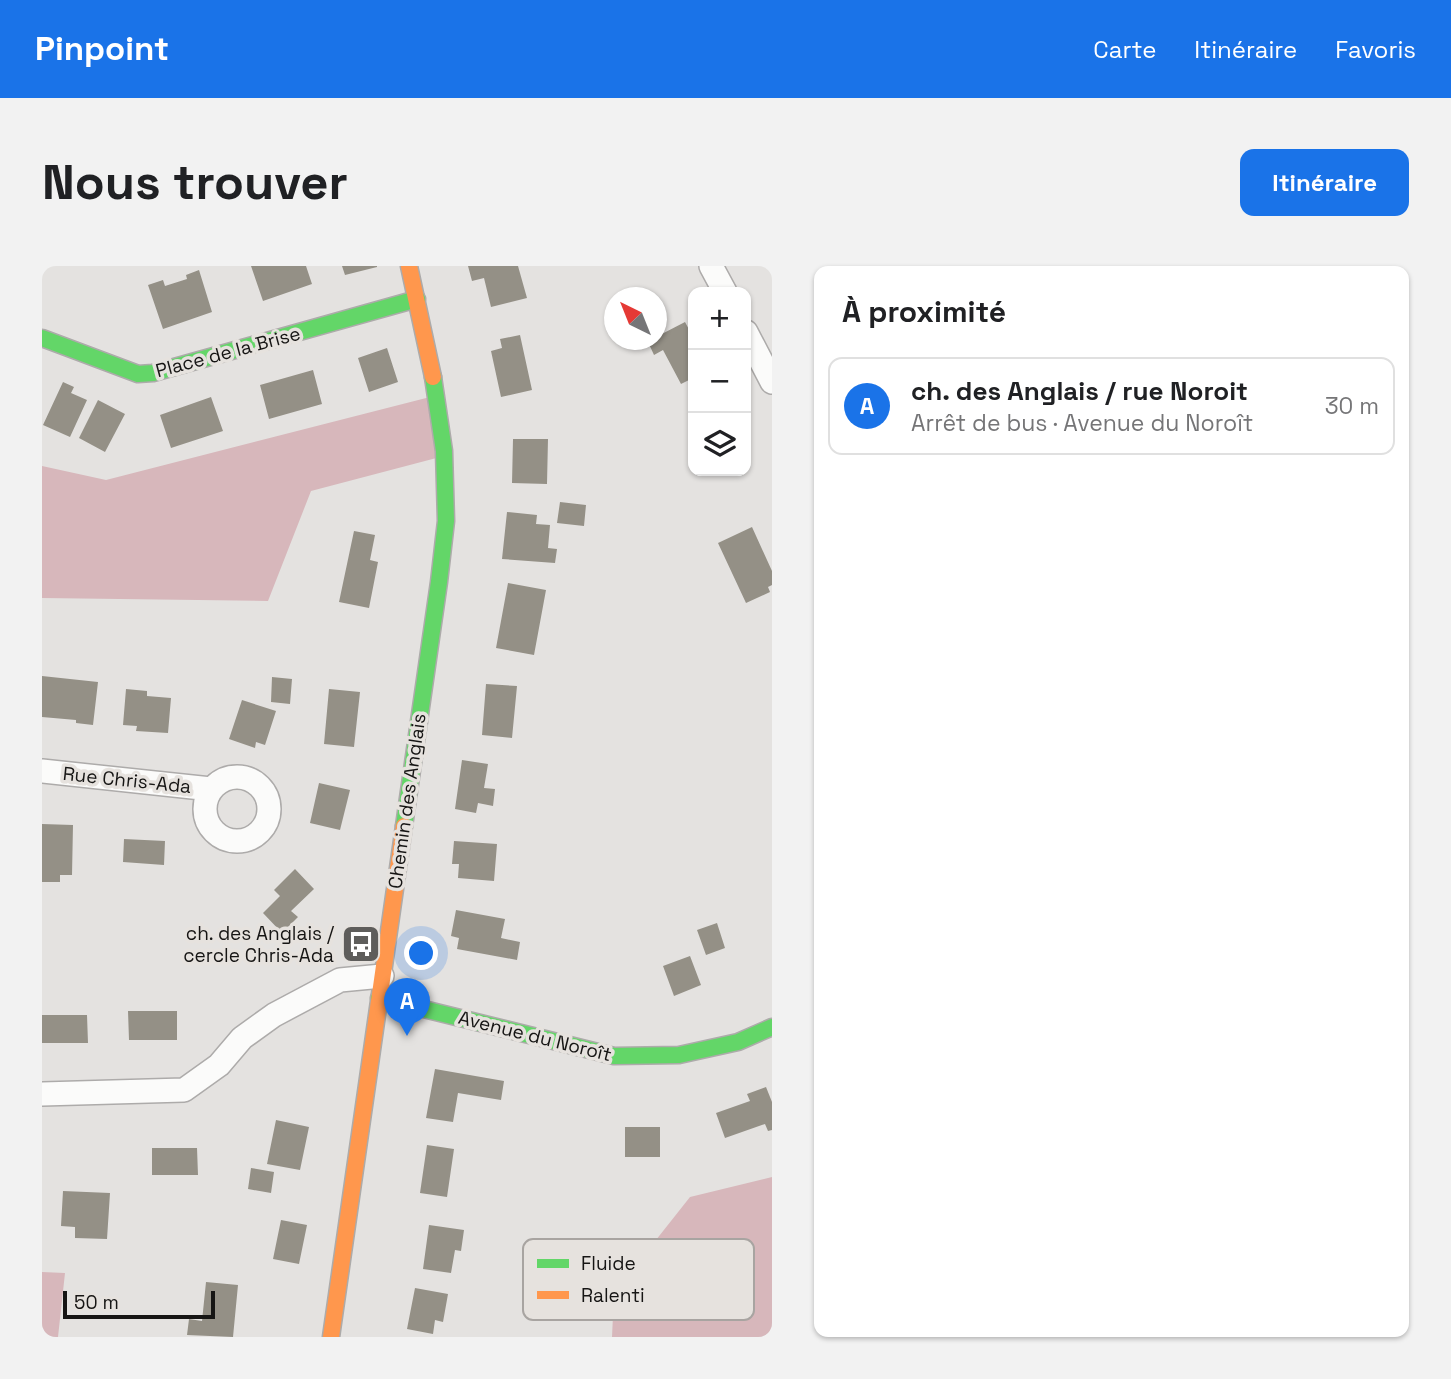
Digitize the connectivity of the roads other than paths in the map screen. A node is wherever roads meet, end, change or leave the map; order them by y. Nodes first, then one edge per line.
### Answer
1 (409, 266) edge
2 (711, 266) edge
3 (722, 287) edge
4 (417, 299) junction
5 (42, 338) edge
6 (751, 342) edge
7 (772, 382) edge
8 (42, 771) edge
9 (211, 789) dead end
10 (381, 987) junction
11 (772, 1027) edge
12 (42, 1094) edge
13 (331, 1337) edge

1 - 4 street, Chemin des Anglais
2 - 3 street
4 - 5 street, Place de la Brise
4 - 10 street, Chemin des Anglais
6 - 7 street
8 - 9 street, Rue Chris-Ada
10 - 11 street, Avenue du Noroît
10 - 12 street
10 - 13 street, Chemin des Anglais

